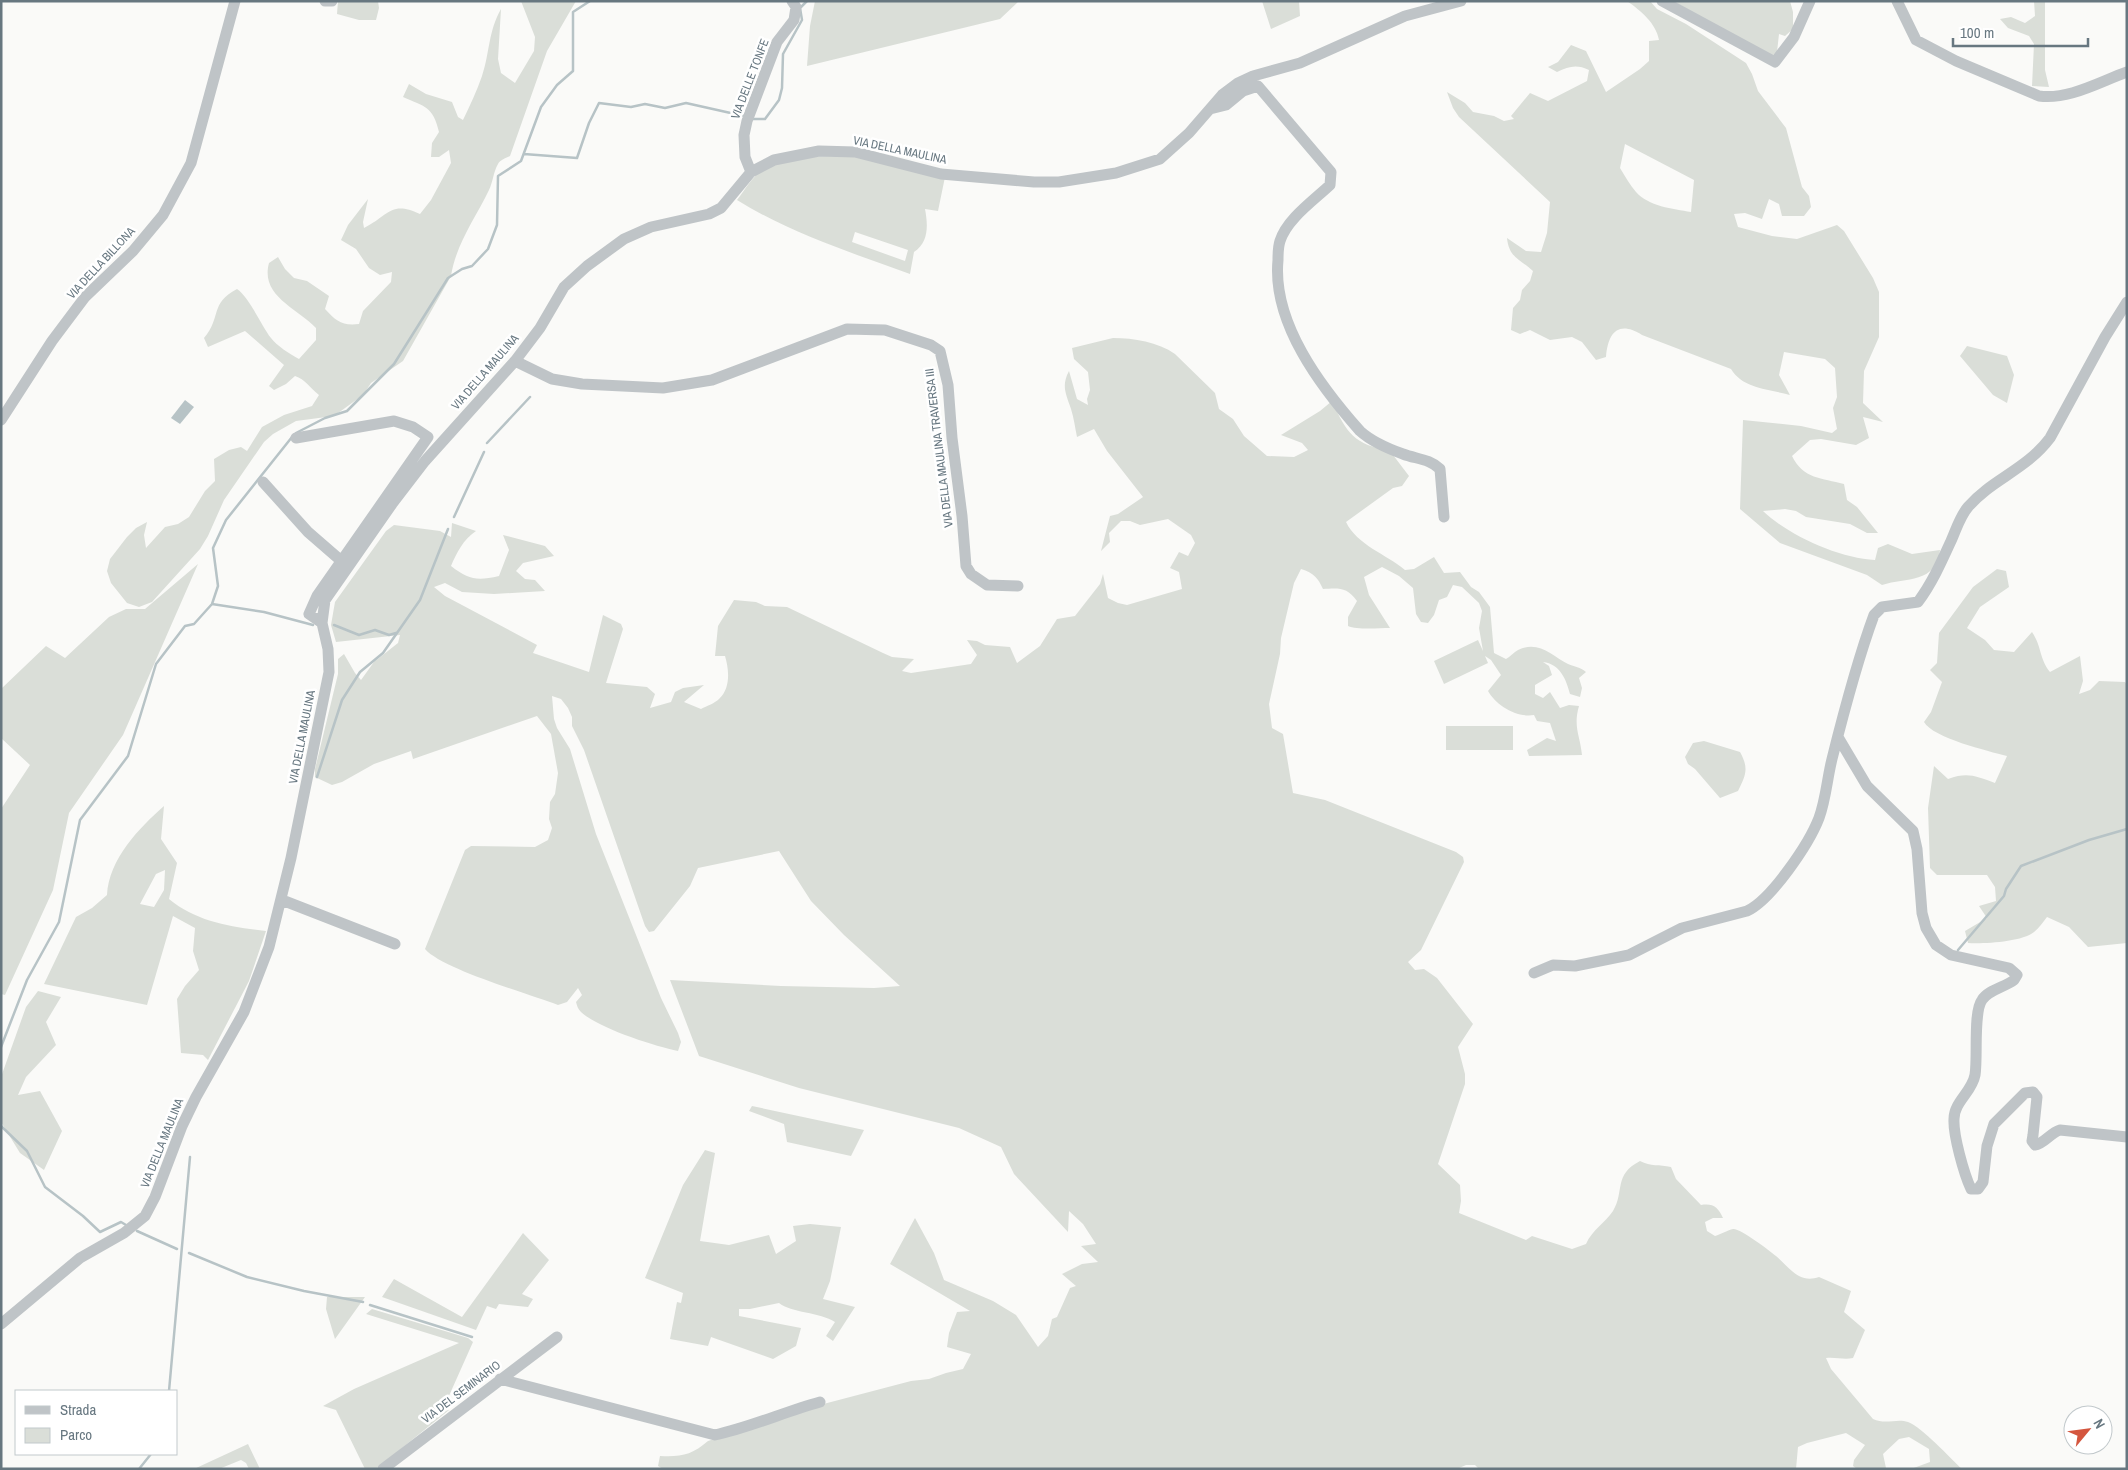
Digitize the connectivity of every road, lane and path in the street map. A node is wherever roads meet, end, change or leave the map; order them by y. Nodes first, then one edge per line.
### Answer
1 (236, 1) edge
2 (325, 1) edge
3 (332, 1) edge
4 (792, 1) edge
5 (1461, 1) edge
6 (1662, 1) edge
7 (1810, 1) edge
8 (1897, 1) edge
9 (2127, 72) edge
10 (1210, 109) junction
11 (751, 172) junction
12 (2127, 302) edge
13 (515, 361) junction
14 (1, 420) edge
15 (296, 438) dead end
16 (263, 482) dead end
17 (1444, 517) dead end
18 (345, 564) junction
19 (1018, 586) dead end
20 (1838, 737) junction
21 (282, 900) junction
22 (394, 944) dead end
23 (1534, 972) dead end
24 (2127, 1136) edge
25 (1, 1324) edge
26 (556, 1337) dead end
27 (500, 1379) junction
28 (820, 1402) dead end
29 (383, 1469) edge

1 - 14 street, VIA DELLA BILLONA
2 - 3 street
4 - 11 street, VIA DELLE TONFE
5 - 10 street, VIA DELLA MAULINA
6 - 7 street
8 - 9 street
10 - 11 street, VIA DELLA MAULINA
10 - 17 street
11 - 13 street, VIA DELLA MAULINA
12 - 20 street
13 - 18 street, VIA DELLA MAULINA
13 - 19 street, VIA DELLA MAULINA TRAVERSA III
15 - 18 street
16 - 18 street
18 - 21 street, VIA DELLA MAULINA
20 - 23 street
20 - 24 street
21 - 22 street
21 - 25 street, VIA DELLA MAULINA
26 - 27 street, VIA DEL SEMINARIO
27 - 28 street
27 - 29 street, VIA DEL SEMINARIO

